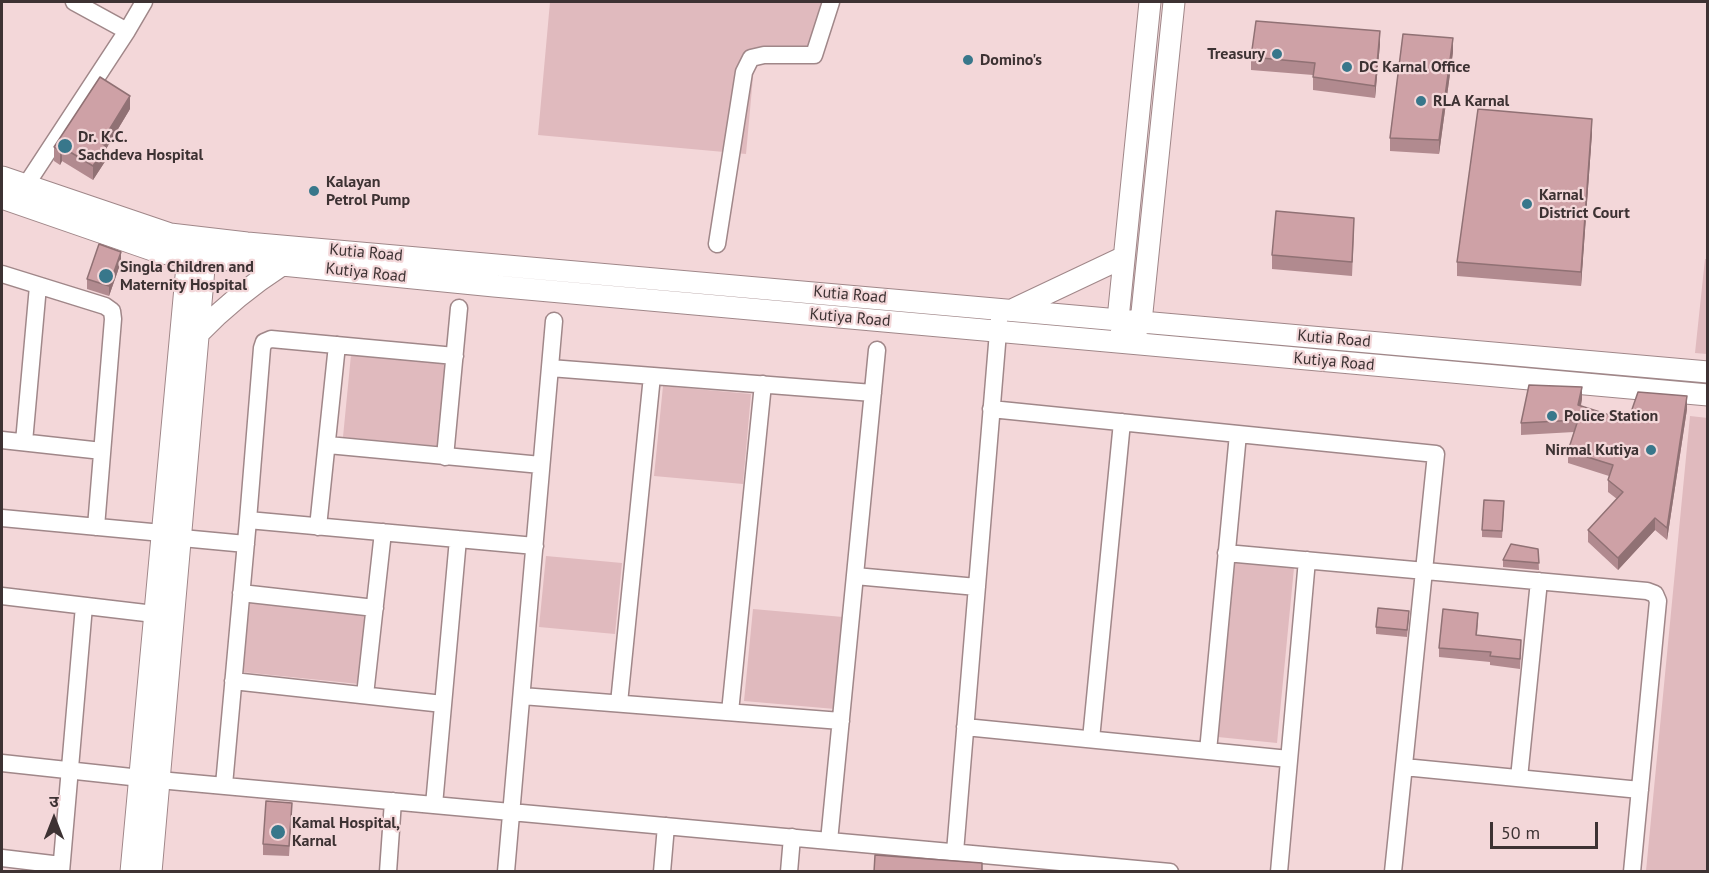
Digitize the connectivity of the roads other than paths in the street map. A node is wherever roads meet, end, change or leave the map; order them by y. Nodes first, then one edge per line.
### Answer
1 (74, 2) edge
2 (144, 2) edge
3 (831, 2) edge
4 (1150, 2) edge
5 (1174, 2) edge
6 (127, 31) junction
7 (1136, 139) junction
8 (1160, 141) junction
9 (2, 177) edge
10 (26, 185) junction
11 (2, 198) edge
12 (198, 237) junction
13 (717, 244) dead end
14 (196, 256) junction
15 (1124, 257) junction
16 (282, 265) junction
17 (2, 274) edge
18 (38, 286) junction
19 (459, 308) dead end
20 (1006, 309) junction
21 (1118, 319) junction
22 (554, 321) dead end
23 (1141, 321) junction
24 (998, 332) junction
25 (198, 334) junction
26 (1128, 344) junction
27 (337, 345) junction
28 (877, 350) dead end
29 (455, 356) junction
30 (550, 368) junction
31 (1686, 370) junction
32 (1707, 372) edge
33 (652, 376) junction
34 (763, 384) junction
35 (873, 393) junction
36 (1682, 393) junction
37 (1707, 395) edge
38 (991, 409) junction
39 (1122, 422) junction
40 (1238, 434) junction
41 (2, 440) edge
42 (24, 442) junction
43 (328, 446) junction
44 (102, 451) junction
45 (445, 457) junction
46 (541, 465) junction
47 (2, 518) edge
48 (248, 520) junction
49 (96, 527) junction
50 (318, 527) junction
51 (383, 532) junction
52 (172, 536) junction
53 (458, 539) junction
54 (246, 544) junction
55 (535, 546) junction
56 (1226, 553) junction
57 (1307, 560) junction
58 (1424, 571) junction
59 (855, 576) junction
60 (1539, 581) junction
61 (977, 587) junction
62 (241, 593) junction
63 (2, 596) edge
64 (84, 606) junction
65 (375, 608) junction
66 (154, 614) junction
67 (233, 681) junction
68 (365, 695) junction
69 (522, 696) junction
70 (619, 703) junction
71 (443, 704) junction
72 (730, 712) junction
73 (841, 721) junction
74 (965, 727) junction
75 (1091, 740) junction
76 (1208, 751) junction
77 (1289, 759) junction
78 (2, 763) edge
79 (1404, 767) junction
80 (70, 770) junction
81 (149, 778) junction
82 (1519, 778) junction
83 (224, 785) junction
84 (1640, 790) junction
85 (393, 801) junction
86 (434, 805) junction
87 (512, 812) junction
88 (666, 826) junction
89 (792, 837) junction
90 (830, 841) junction
91 (955, 852) junction
92 (2, 858) edge
93 (61, 868) edge
94 (131, 872) edge
95 (151, 872) edge
96 (387, 872) edge
97 (506, 872) edge
98 (662, 872) edge
99 (789, 872) edge
100 (1170, 872) edge
101 (1279, 872) edge
102 (1393, 872) edge
103 (1632, 872) edge

1 - 6 street
2 - 6 street
3 - 13 street
4 - 7 street
5 - 8 street
6 - 10 street
7 - 8 street
7 - 15 street
8 - 23 street
9 - 10 street, Kutia Road
10 - 12 street, Kutia Road
11 - 14 street, Kutiya Road
12 - 14 street
12 - 20 street, Kutia Road
14 - 16 street, Kutiya Road
14 - 25 street
14 - 52 street
15 - 20 street
15 - 21 street
16 - 24 street, Kutiya Road
16 - 25 street
17 - 18 street
18 - 42 street
18 - 44 street
19 - 29 street
20 - 21 street, Kutia Road
20 - 24 street
21 - 23 street, Kutia Road
21 - 26 street
22 - 30 street
23 - 26 street
23 - 31 street, Kutia Road
24 - 26 street, Kutiya Road
24 - 38 street
25 - 52 street
26 - 36 street, Kutiya Road
27 - 29 street
27 - 43 street
27 - 48 street
28 - 35 street
29 - 45 street
30 - 33 street
30 - 46 street
31 - 32 street, Kutia Road
31 - 36 street
33 - 34 street
33 - 70 street
34 - 35 street
34 - 72 street
35 - 59 street
36 - 37 street, Kutiya Road
38 - 39 street
38 - 61 street
39 - 40 street
39 - 75 street
40 - 56 street
40 - 58 street
41 - 42 street
42 - 44 street
43 - 45 street
43 - 50 street
44 - 49 street
45 - 46 street
46 - 55 street
47 - 49 street
48 - 50 street
48 - 54 street
49 - 52 street
50 - 51 street
51 - 53 street
51 - 65 street
52 - 54 street
52 - 66 street
52 - 81 street
53 - 55 street
53 - 71 street
54 - 62 street
55 - 69 street
56 - 57 street
56 - 76 street
57 - 58 street
57 - 77 street
58 - 60 street
58 - 79 street
59 - 61 street
59 - 73 street
60 - 82 street
60 - 84 street
61 - 74 street
62 - 65 street
62 - 67 street
63 - 64 street
64 - 66 street
64 - 80 street
65 - 68 street
66 - 81 street
67 - 68 street
67 - 83 street
68 - 71 street
69 - 70 street
69 - 87 street
70 - 72 street
71 - 86 street
72 - 73 street
73 - 90 street
74 - 75 street
74 - 91 street
75 - 76 street
76 - 77 street
77 - 101 street
78 - 80 street
79 - 82 street
79 - 102 street
80 - 81 street
80 - 93 street
81 - 83 street
81 - 94 street
81 - 95 street
82 - 84 street
83 - 85 street
84 - 103 street
85 - 86 street
85 - 96 street
86 - 87 street
87 - 88 street
87 - 97 street
88 - 89 street
88 - 98 street
89 - 90 street
89 - 99 street
90 - 91 street
91 - 100 street
92 - 93 street

